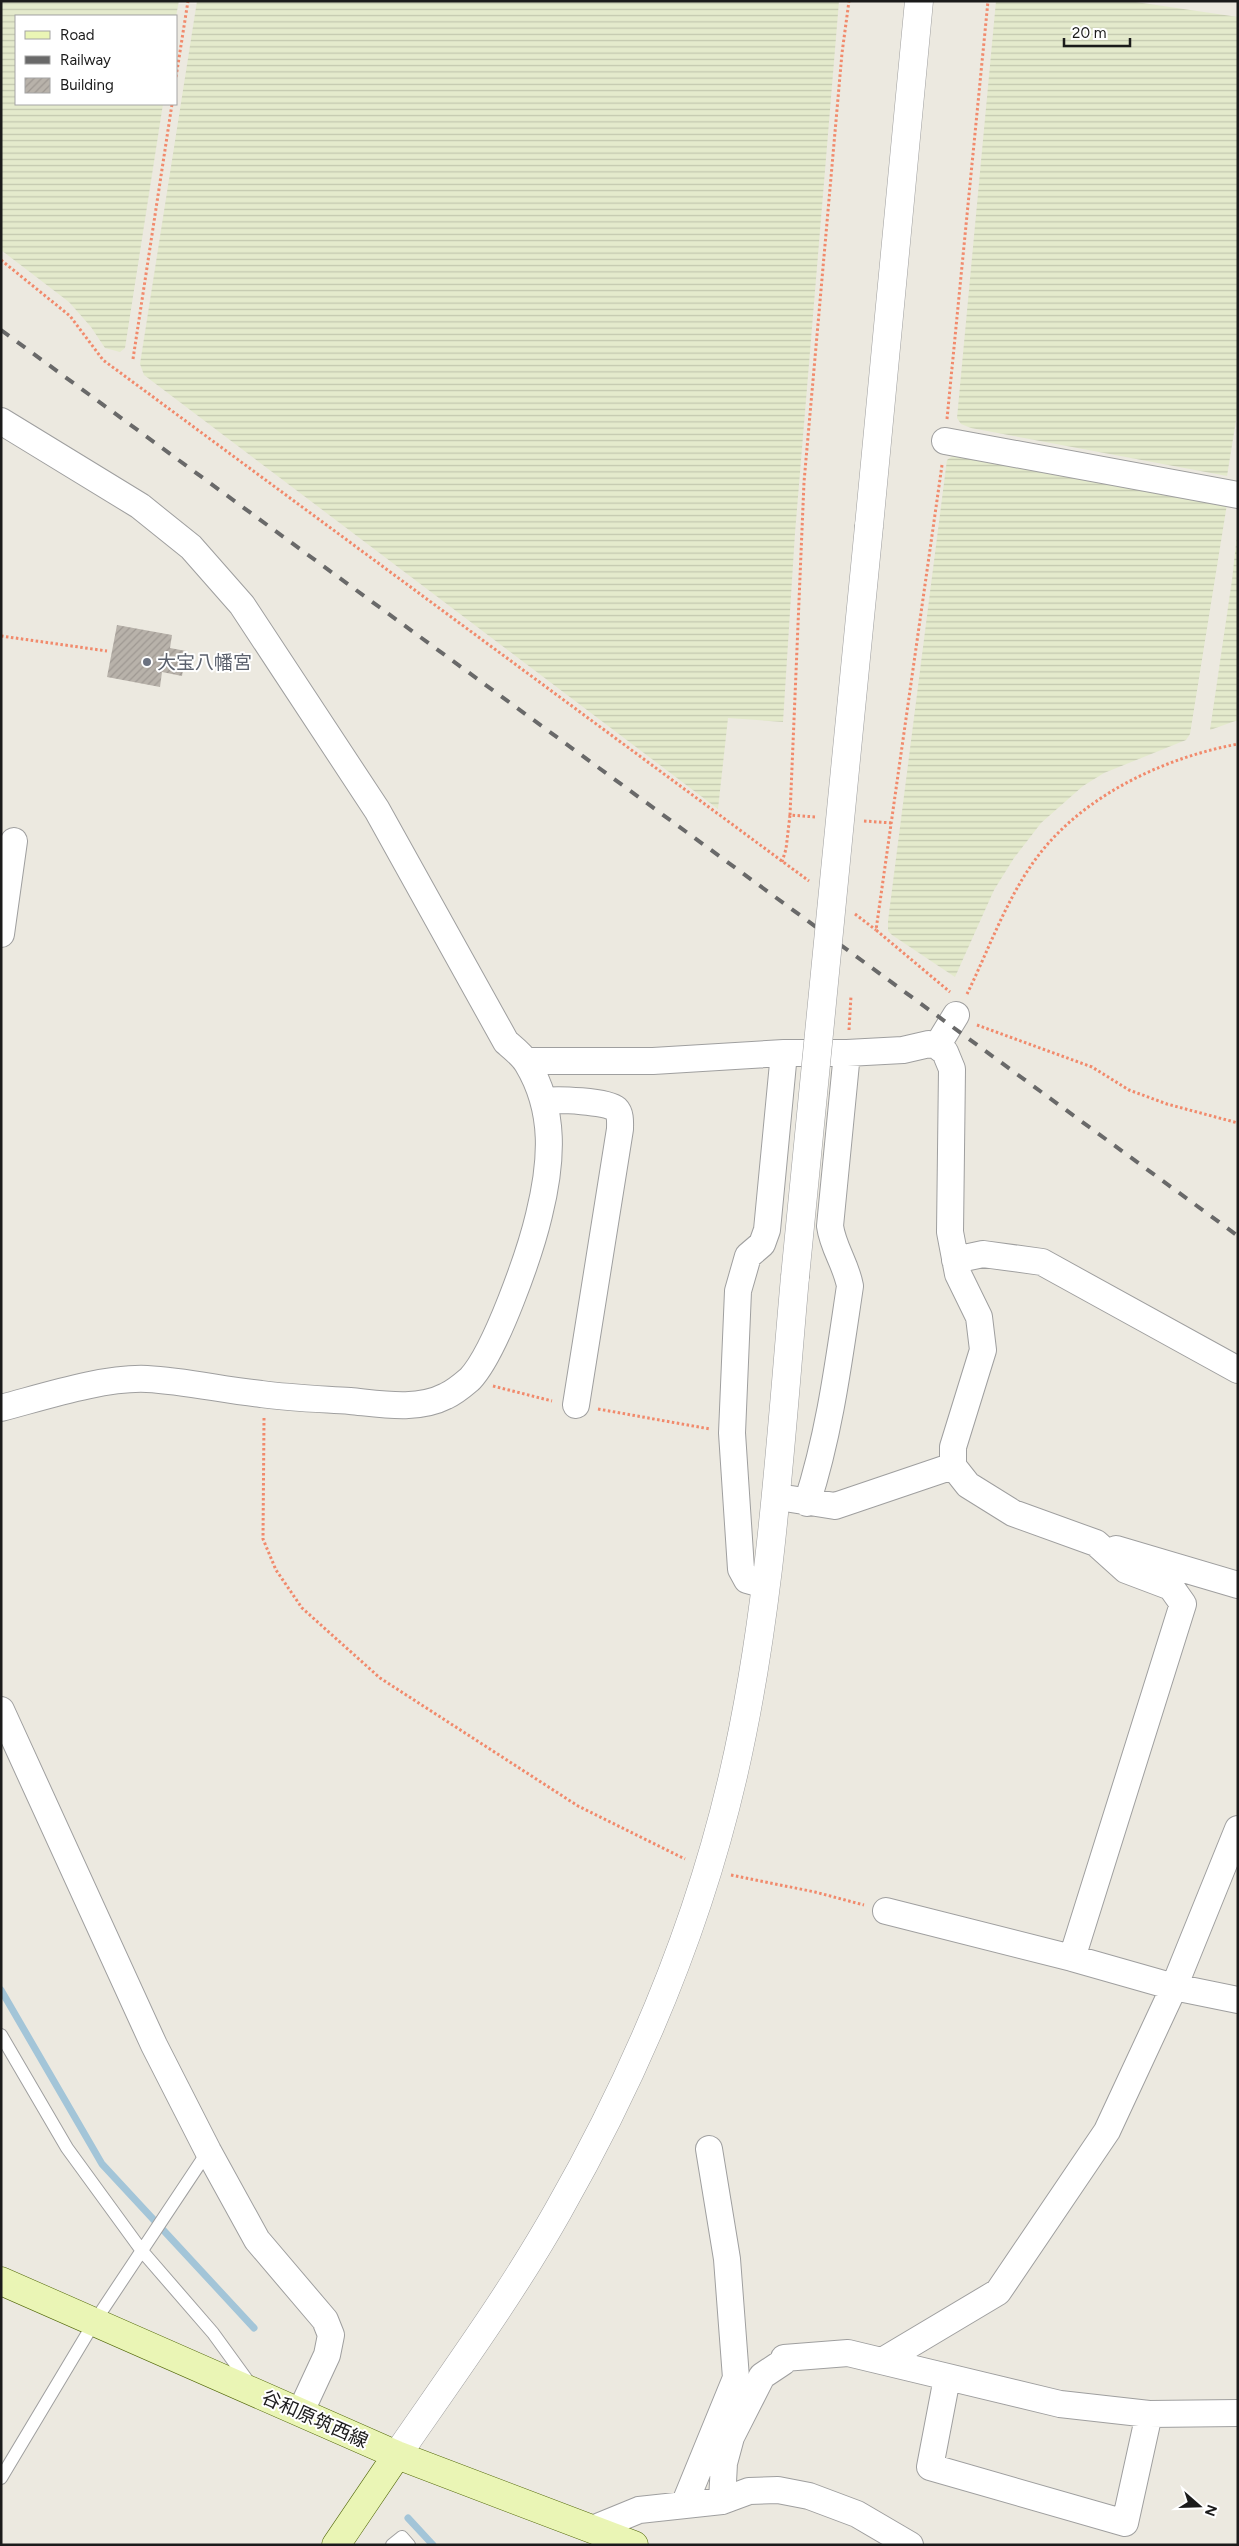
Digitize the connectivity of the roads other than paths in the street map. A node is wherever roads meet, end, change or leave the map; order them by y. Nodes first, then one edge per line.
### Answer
1 (919, 1) edge
2 (1, 421) edge
3 (945, 440) road end
4 (1238, 495) edge
5 (14, 841) dead end
6 (1, 934) edge
7 (959, 1010) road end
8 (937, 1046) junction
9 (784, 1053) junction
10 (847, 1053) junction
11 (526, 1061) junction
12 (544, 1101) junction
13 (955, 1260) junction
14 (1238, 1370) edge
15 (576, 1405) road end
16 (1, 1408) edge
17 (953, 1466) junction
18 (775, 1495) junction
19 (807, 1503) junction
20 (1096, 1543) junction
21 (1192, 1572) junction
22 (765, 1585) junction
23 (1238, 1585) edge
24 (1183, 1604) junction
25 (1, 1710) edge
26 (1238, 1829) edge
27 (886, 1911) road end
28 (1072, 1958) junction
29 (1174, 1986) junction
30 (1238, 2000) edge
31 (1, 2035) edge
32 (709, 2149) dead end
33 (208, 2151) junction
34 (142, 2251) junction
35 (1, 2281) edge
36 (95, 2321) junction
37 (884, 2360) junction
38 (947, 2378) junction
39 (256, 2392) junction
40 (301, 2411) junction
41 (1238, 2413) edge
42 (1149, 2414) junction
43 (397, 2455) junction
44 (1, 2478) edge
45 (722, 2501) junction
46 (684, 2505) junction
47 (595, 2528) junction
48 (336, 2545) edge
49 (392, 2545) edge
50 (410, 2545) edge
51 (634, 2545) edge
52 (910, 2545) edge

1 - 18 street, bridge
2 - 11 street
3 - 4 street
5 - 6 street
7 - 8 street
8 - 10 street
8 - 13 street
9 - 10 street
9 - 11 street
9 - 22 street
10 - 19 street
11 - 12 street
12 - 15 street
12 - 16 street
13 - 14 street
13 - 17 street
17 - 19 street
17 - 20 street
18 - 19 street
18 - 22 street
20 - 21 street
20 - 24 street
21 - 23 street
21 - 24 street
22 - 43 street
24 - 28 street
25 - 33 street
26 - 29 street
27 - 28 street
28 - 29 street
29 - 30 street
29 - 37 street
31 - 34 lane
32 - 46 street
33 - 34 lane
33 - 40 street
34 - 36 lane
34 - 39 lane
35 - 36 main road, 谷和原筑西線
36 - 39 main road, 谷和原筑西線
36 - 44 lane
37 - 38 street
37 - 45 street
38 - 42 street
38 - 42 street
39 - 40 main road, 谷和原筑西線
40 - 43 main road, 谷和原筑西線
41 - 42 street
43 - 47 main road, 谷和原筑西線
43 - 48 main road
45 - 46 street
45 - 52 street
46 - 47 street
47 - 51 main road, 谷和原筑西線
49 - 50 lane

